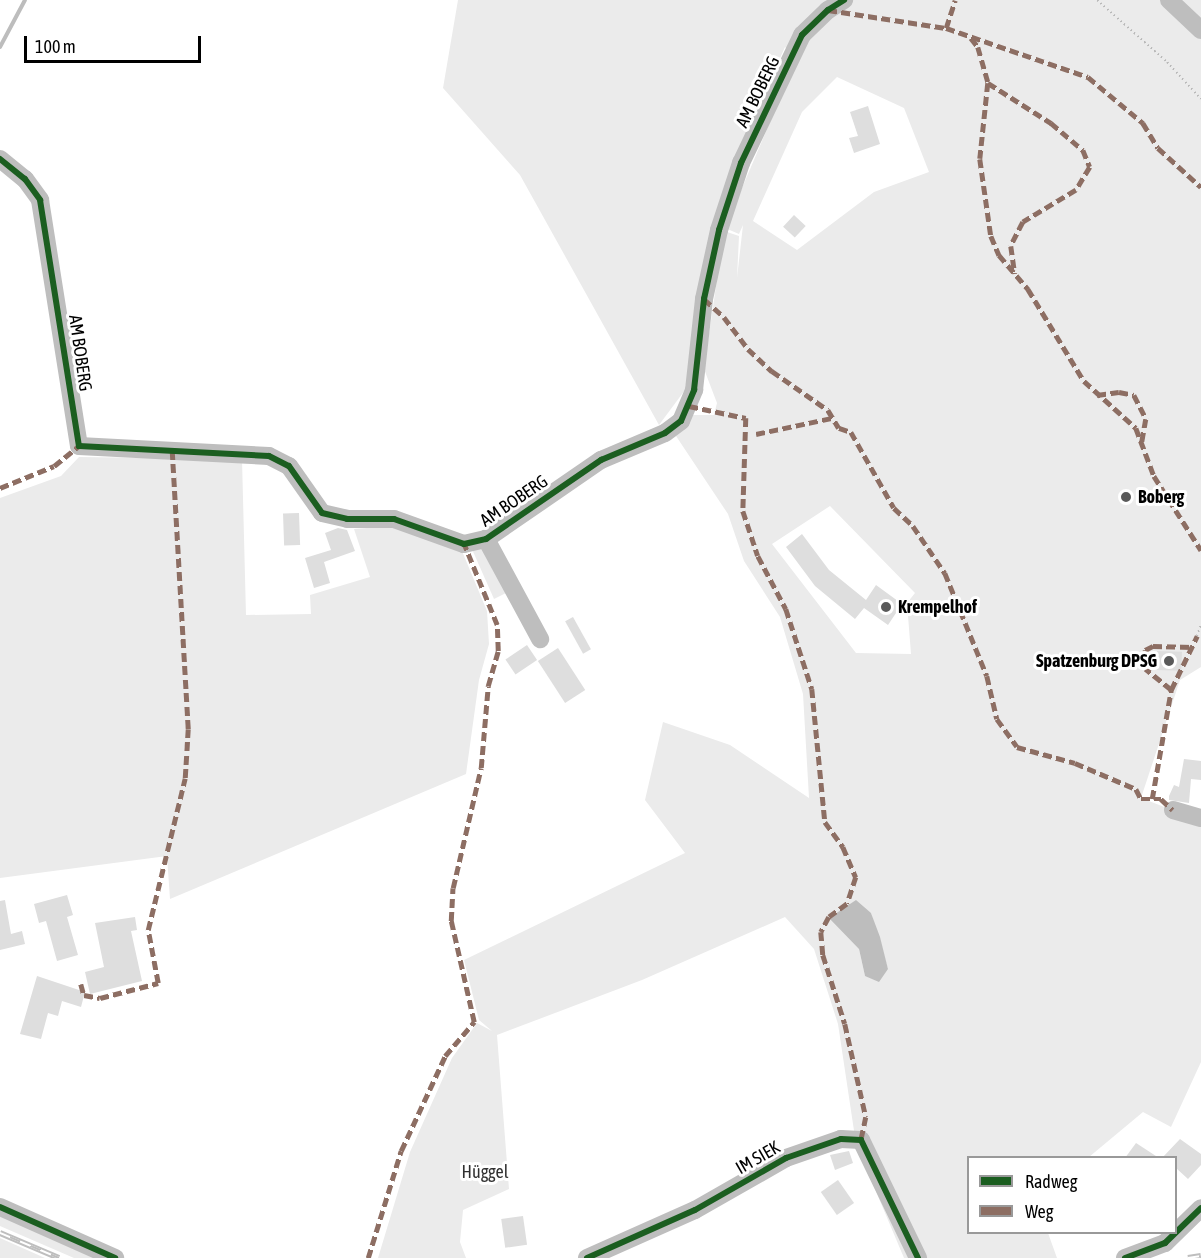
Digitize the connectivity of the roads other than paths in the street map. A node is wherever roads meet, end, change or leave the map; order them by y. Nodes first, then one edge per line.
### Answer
1 (844, 0) edge
2 (1169, 0) edge
3 (1201, 30) edge
4 (0, 159) edge
5 (486, 538) junction
6 (540, 639) dead end
7 (1173, 810) dead end
8 (1201, 818) edge
9 (0, 1207) edge
10 (1201, 1208) edge
11 (1177, 1231) edge
12 (1174, 1234) edge
13 (115, 1258) edge
14 (587, 1258) edge
15 (918, 1258) edge
16 (1125, 1258) edge

1 - 5 street, AM BOBERG
2 - 3 street
4 - 5 street, AM BOBERG
5 - 6 street
7 - 8 street
9 - 13 street
10 - 11 street
12 - 16 street
14 - 15 street, IM SIEK

